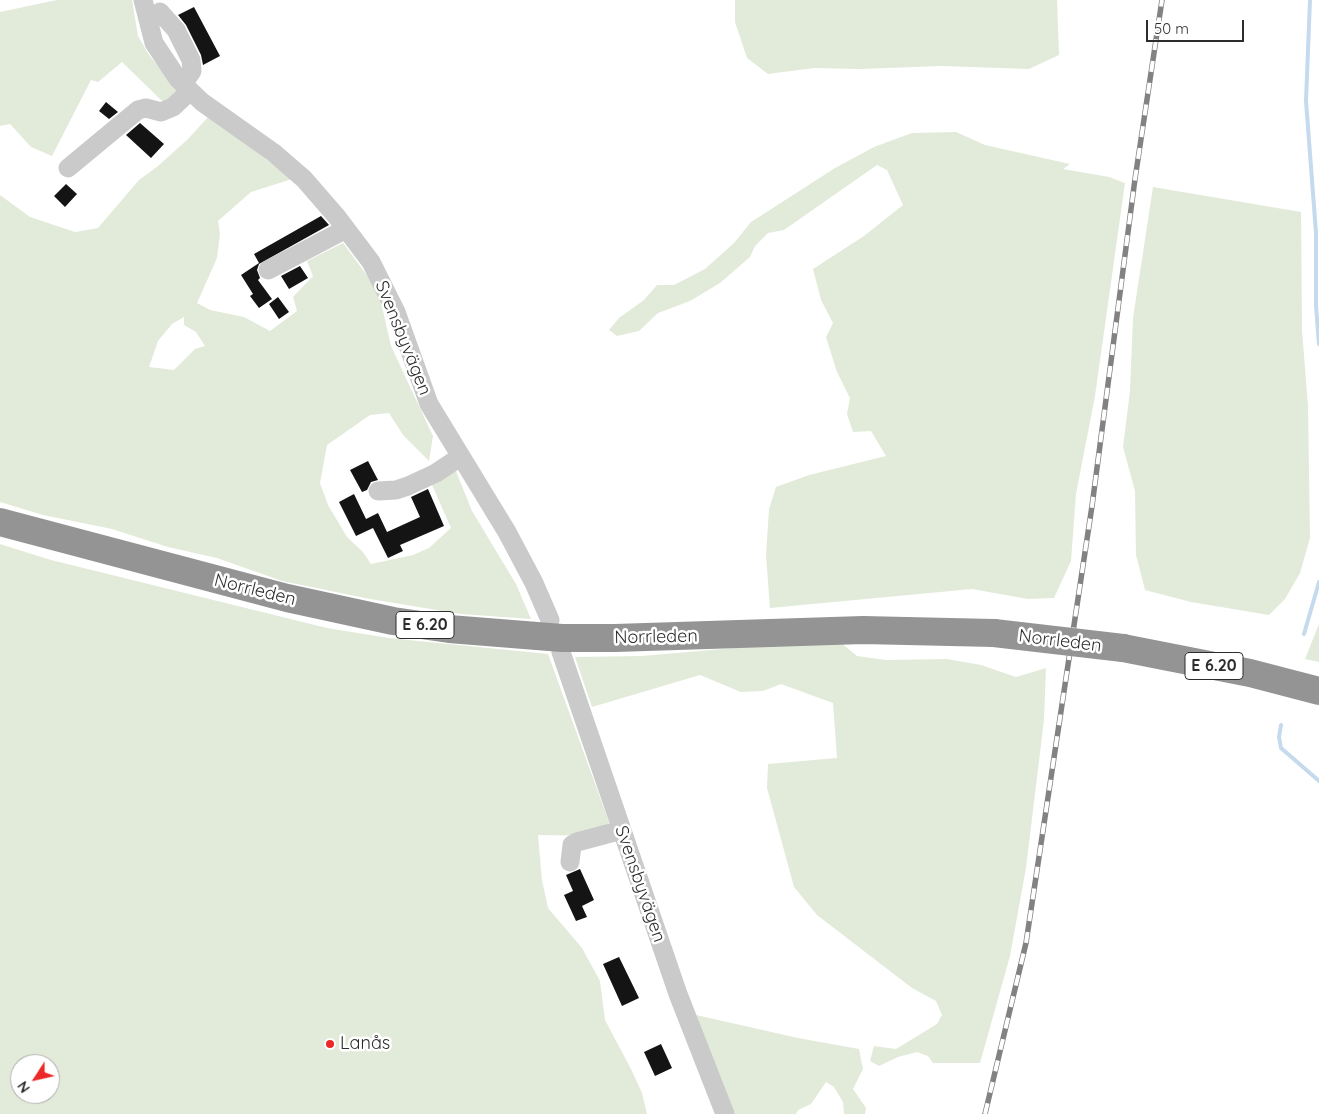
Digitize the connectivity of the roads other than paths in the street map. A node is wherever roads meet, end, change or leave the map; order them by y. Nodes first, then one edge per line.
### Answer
1 (143, 0) edge
2 (160, 12) dead end
3 (186, 88) junction
4 (68, 168) dead end
5 (346, 229) junction
6 (268, 270) dead end
7 (460, 457) junction
8 (378, 491) dead end
9 (0, 522) edge
10 (550, 620) dead end
11 (560, 652) dead end
12 (1319, 691) edge
13 (622, 830) junction
14 (570, 862) dead end
15 (726, 1114) edge

1 - 3 street, Svensbyvägen
2 - 3 street
3 - 4 street
3 - 5 street, Svensbyvägen
5 - 6 street
5 - 7 street, Svensbyvägen
7 - 8 street
7 - 10 street, Svensbyvägen
9 - 12 highway, Norrleden / E 6.20, bridge
11 - 13 street, Svensbyvägen
13 - 14 street
13 - 15 street, Svensbyvägen

